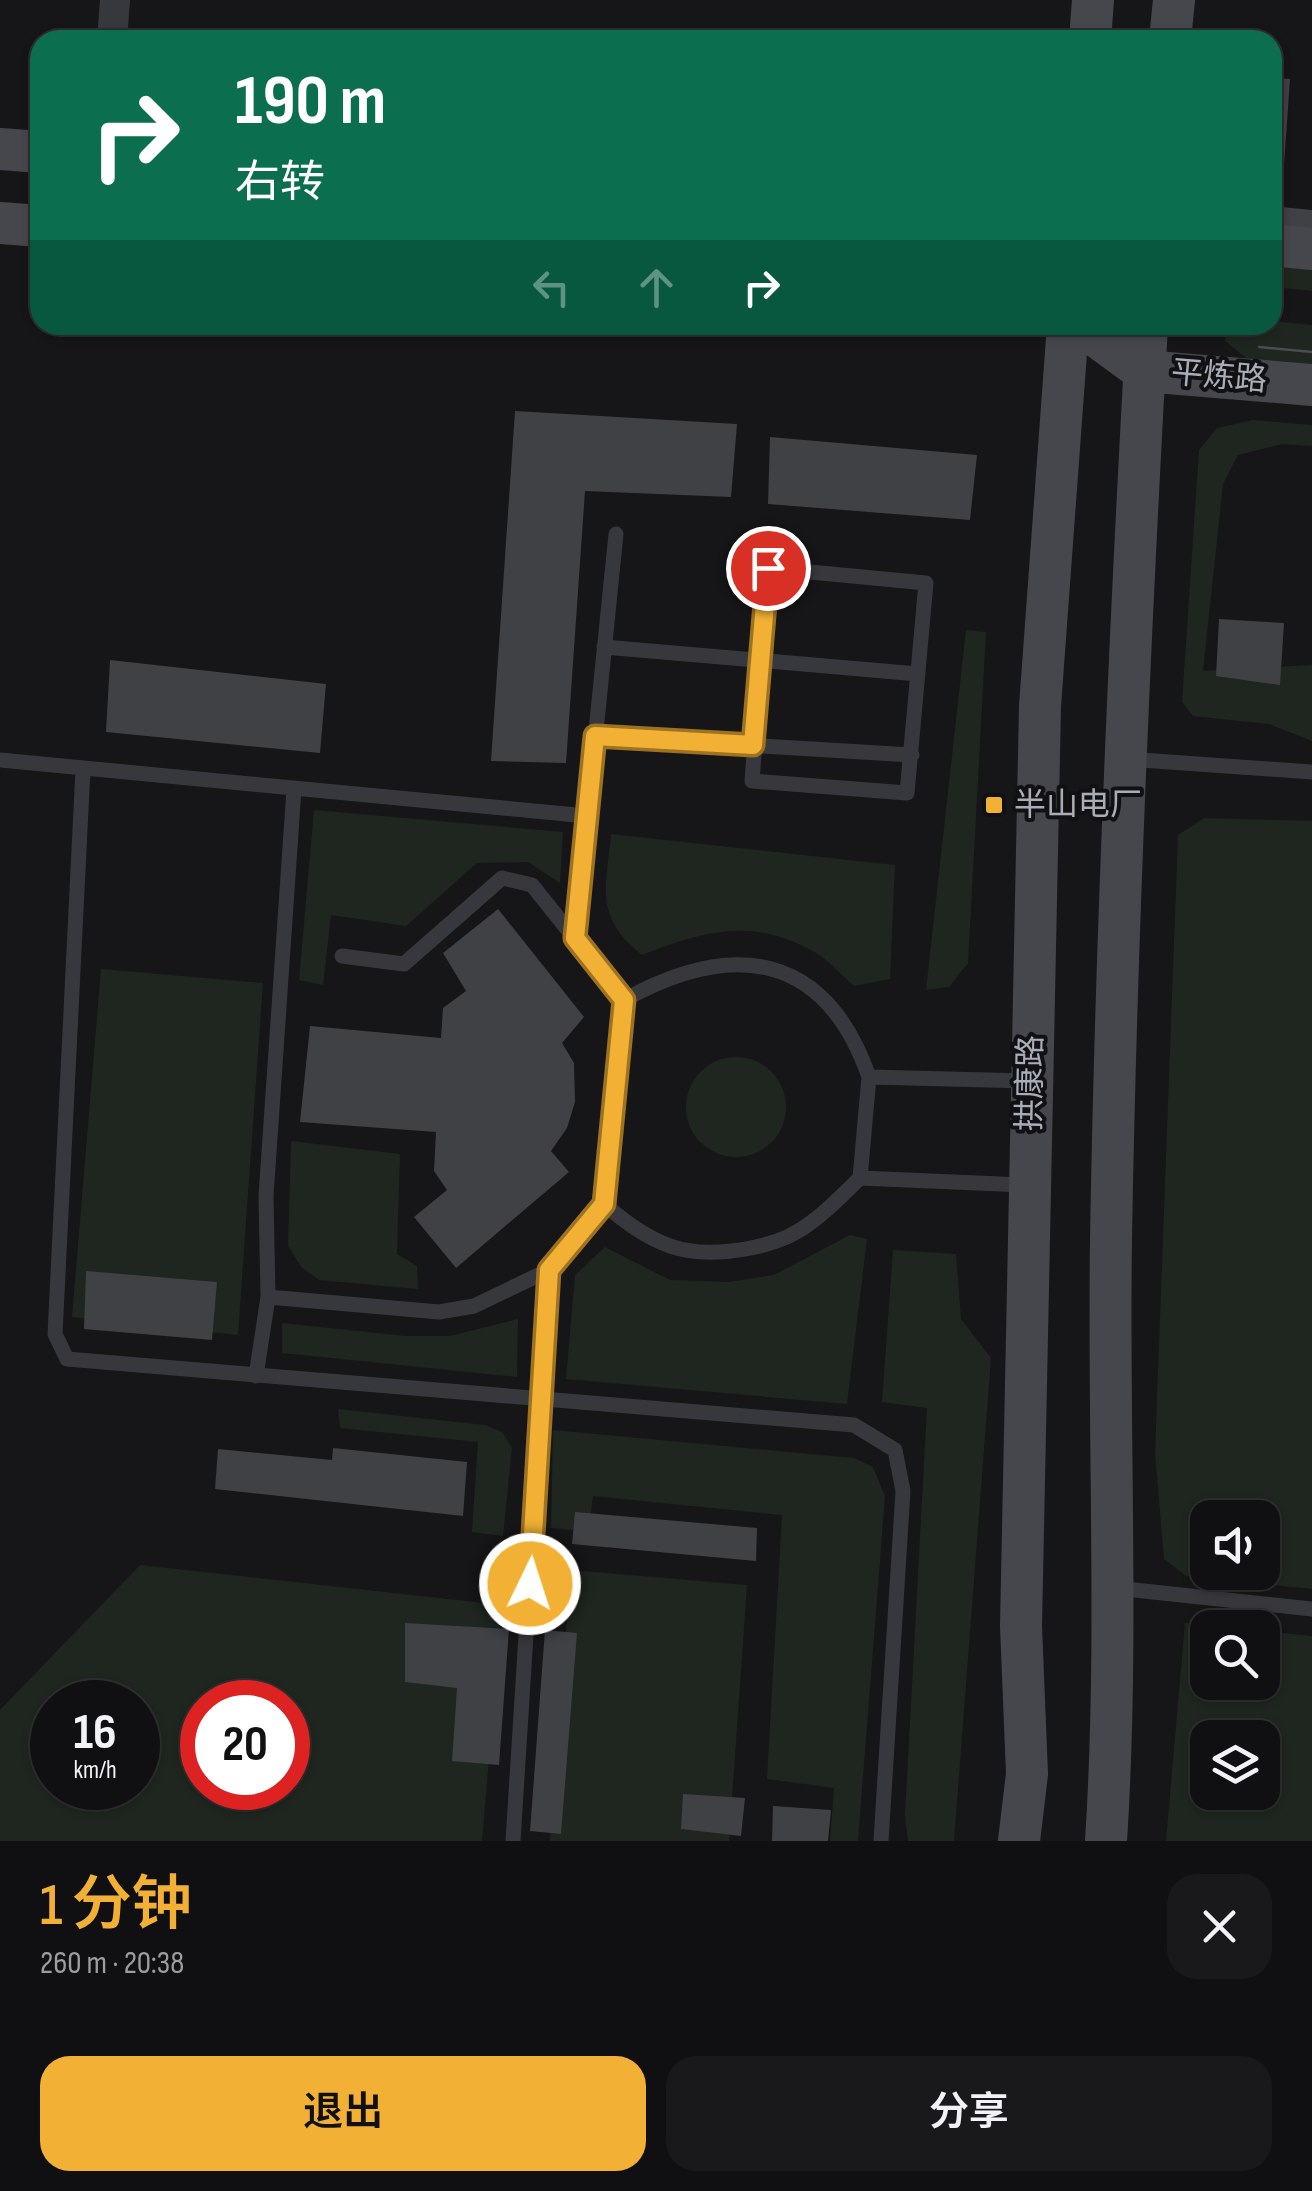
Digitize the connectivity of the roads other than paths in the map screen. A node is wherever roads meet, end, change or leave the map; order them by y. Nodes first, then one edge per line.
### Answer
1 (116, 0) edge
2 (1092, 0) edge
3 (1174, 0) edge
4 (113, 30) edge
5 (1090, 30) edge
6 (1171, 30) edge
7 (0, 149) edge
8 (30, 151) edge
9 (0, 223) edge
10 (30, 225) edge
11 (1282, 246) edge
12 (1312, 249) edge
13 (1067, 335) edge
14 (1095, 335) edge
15 (1146, 335) edge
16 (1144, 371) junction
17 (1312, 385) edge
18 (616, 534) dead end
19 (604, 647) junction
20 (760, 660) junction
21 (918, 674) junction
22 (595, 736) junction
23 (753, 745) junction
24 (912, 755) junction
25 (1124, 758) junction
26 (0, 760) edge
27 (83, 768) junction
28 (1312, 772) edge
29 (294, 789) junction
30 (587, 816) junction
31 (575, 938) junction
32 (342, 956) dead end
33 (624, 1000) junction
34 (869, 1077) junction
35 (1031, 1081) junction
36 (860, 1178) junction
37 (1029, 1186) junction
38 (604, 1204) junction
39 (549, 1270) junction
40 (268, 1298) junction
41 (256, 1376) junction
42 (541, 1401) junction
43 (1112, 1588) junction
44 (1312, 1609) edge
45 (513, 1841) edge
46 (881, 1841) edge
47 (1019, 1841) edge
48 (1106, 1841) edge

1 - 4 street
2 - 5 main road
3 - 6 main road
7 - 8 main road
9 - 10 main road
11 - 12 main road
13 - 35 main road, 拱康路
14 - 16 main road, 平炼路
15 - 16 main road
16 - 17 main road, 平炼路
16 - 25 main road
18 - 19 lane
19 - 20 lane
19 - 22 lane
20 - 21 lane
20 - 21 lane
20 - 23 lane
21 - 24 lane
22 - 23 lane
22 - 30 lane
23 - 24 lane
23 - 24 lane
25 - 28 lane
25 - 43 main road
26 - 27 lane
27 - 29 lane
27 - 41 lane
29 - 30 lane
29 - 40 lane
30 - 31 lane
31 - 32 lane
31 - 33 lane
33 - 34 lane
33 - 38 lane
34 - 35 lane
34 - 36 lane
35 - 37 main road, 拱康路
36 - 37 lane
36 - 38 lane
37 - 47 main road, 拱康路
38 - 39 lane
39 - 40 lane
39 - 42 lane
40 - 41 lane
41 - 42 lane
42 - 45 lane
42 - 46 lane
43 - 44 lane
43 - 48 main road

